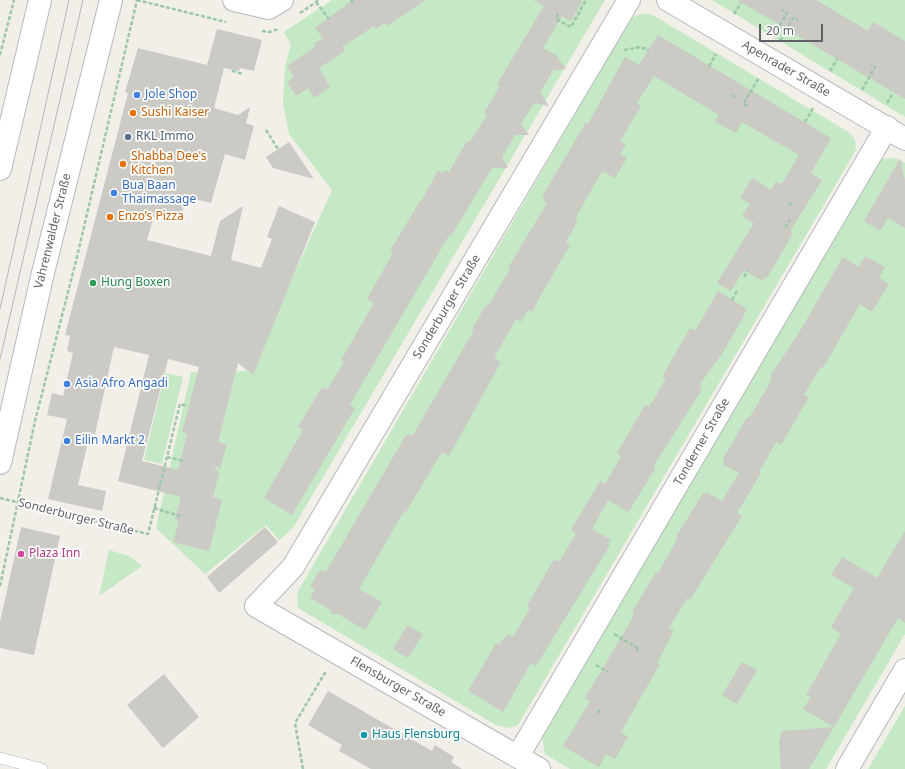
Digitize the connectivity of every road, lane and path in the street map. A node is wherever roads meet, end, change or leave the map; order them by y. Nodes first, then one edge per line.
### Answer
1 (9, 0) edge
2 (40, 0) edge
3 (111, 0) edge
4 (137, 0) edge
5 (234, 0) edge
6 (282, 0) edge
7 (586, 0) edge
8 (629, 0) edge
9 (668, 0) edge
10 (14, 2) edge
11 (316, 2) dead end
12 (741, 2) dead end
13 (782, 10) dead end
14 (558, 14) dead end
15 (732, 16) dead end
16 (329, 19) dead end
17 (798, 20) dead end
18 (772, 40) dead end
19 (779, 44) dead end
20 (718, 49) dead end
21 (0, 55) edge
22 (837, 60) dead end
23 (871, 65) dead end
24 (709, 66) dead end
25 (233, 70) dead end
26 (828, 73) dead end
27 (243, 74) dead end
28 (761, 74) dead end
29 (732, 95) dead end
30 (858, 95) dead end
31 (735, 97) dead end
32 (815, 105) dead end
33 (747, 106) dead end
34 (804, 122) dead end
35 (887, 127) junction
36 (266, 130) dead end
37 (905, 139) edge
38 (278, 149) dead end
39 (0, 169) edge
40 (792, 202) dead end
41 (789, 206) dead end
42 (790, 220) dead end
43 (785, 227) dead end
44 (747, 271) dead end
45 (744, 277) dead end
46 (737, 291) dead end
47 (732, 300) dead end
48 (188, 406) dead end
49 (167, 457) junction
50 (184, 461) dead end
51 (0, 463) edge
52 (0, 498) edge
53 (18, 503) junction
54 (154, 508) junction
55 (180, 516) dead end
56 (0, 586) edge
57 (256, 606) joint
58 (608, 631) dead end
59 (637, 651) dead end
60 (330, 664) dead end
61 (905, 670) edge
62 (601, 708) dead end
63 (598, 713) dead end
64 (518, 756) junction
65 (0, 758) edge
66 (42, 769) edge
67 (303, 769) edge
68 (539, 769) edge
69 (847, 769) edge

1 - 10 path
2 - 39 street
3 - 51 street, Vahrenwalder Straße
4 - 53 path
5 - 6 street
7 - 14 path
8 - 57 street, Sonderburger Straße
9 - 35 street, Apenrader Straße
10 - 21 path
11 - 16 path
12 - 15 path
13 - 18 path
17 - 19 path
20 - 24 path
22 - 26 path
23 - 30 path
25 - 27 path
28 - 33 path
29 - 31 path
32 - 34 path
35 - 37 street, Apenrader Straße
35 - 64 street, Tonderner Straße
36 - 38 path
40 - 41 path
42 - 43 path
44 - 45 path
46 - 47 path
48 - 49 path
49 - 50 path
49 - 54 path
52 - 53 path, Sonderburger Straße
53 - 54 path, Sonderburger Straße
53 - 56 path
54 - 55 path
57 - 64 street, Flensburger Straße
58 - 59 path
60 - 67 path
61 - 69 street
62 - 63 path
64 - 68 street, Flensburger Straße
65 - 66 lane

